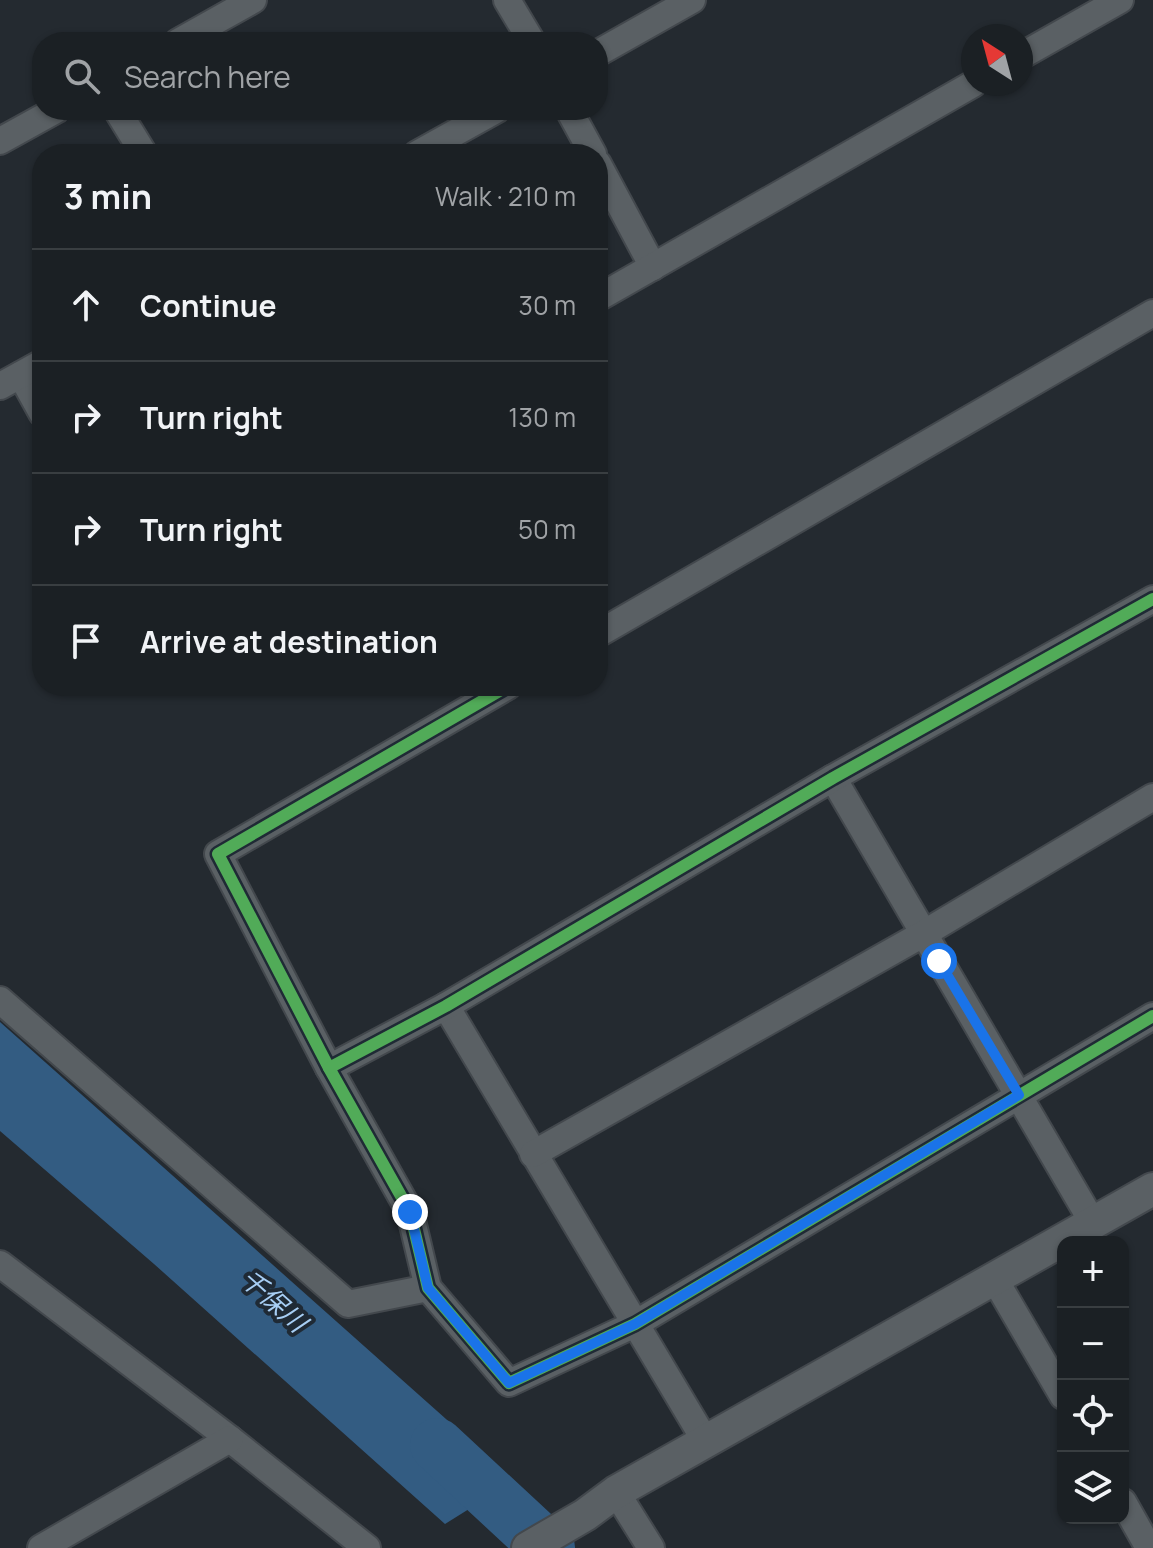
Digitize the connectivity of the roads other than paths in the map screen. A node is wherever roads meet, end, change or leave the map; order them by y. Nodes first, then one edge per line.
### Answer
1 (253, 0) edge
2 (507, 0) edge
3 (692, 0) edge
4 (1120, 0) edge
5 (1081, 9) edge
6 (196, 32) edge
7 (526, 32) edge
8 (608, 47) edge
9 (1033, 47) edge
10 (961, 91) edge
11 (38, 120) edge
12 (123, 120) edge
13 (478, 120) edge
14 (574, 120) edge
15 (0, 141) edge
16 (138, 144) edge
17 (435, 144) edge
18 (588, 144) edge
19 (608, 183) edge
20 (653, 267) junction
21 (608, 292) edge
22 (1151, 320) edge
23 (21, 375) edge
24 (32, 395) edge
25 (1153, 599) edge
26 (608, 628) edge
27 (491, 696) edge
28 (833, 778) junction
29 (1153, 797) edge
30 (923, 934) junction
31 (0, 1000) edge
32 (446, 1006) junction
33 (1153, 1016) edge
34 (329, 1068) junction
35 (1019, 1095) junction
36 (533, 1154) junction
37 (1153, 1189) edge
38 (1093, 1223) junction
39 (0, 1264) edge
40 (994, 1278) junction
41 (428, 1288) junction
42 (635, 1324) junction
43 (1057, 1386) edge
44 (230, 1439) junction
45 (706, 1442) junction
46 (616, 1492) junction
47 (1129, 1513) edge
48 (41, 1548) edge
49 (367, 1548) edge
50 (528, 1548) edge
51 (651, 1548) edge
52 (1149, 1548) edge

1 - 6 street
2 - 7 street
3 - 8 street
4 - 5 street
5 - 9 street
10 - 20 street
11 - 15 street
12 - 16 street
13 - 17 street
14 - 18 street
19 - 20 street
20 - 21 street
22 - 26 street
23 - 24 street
25 - 28 street
27 - 34 street
28 - 30 street
28 - 32 street
29 - 30 street
30 - 35 street
30 - 36 street
31 - 41 street
32 - 34 street
32 - 36 street
33 - 35 street
34 - 41 street
35 - 38 street
35 - 42 street
36 - 42 street
37 - 38 street
38 - 40 street
39 - 44 street
40 - 43 street
40 - 45 street
41 - 42 street
42 - 45 street
44 - 48 street
44 - 49 street
45 - 46 street
46 - 50 street
46 - 51 street
47 - 52 street

